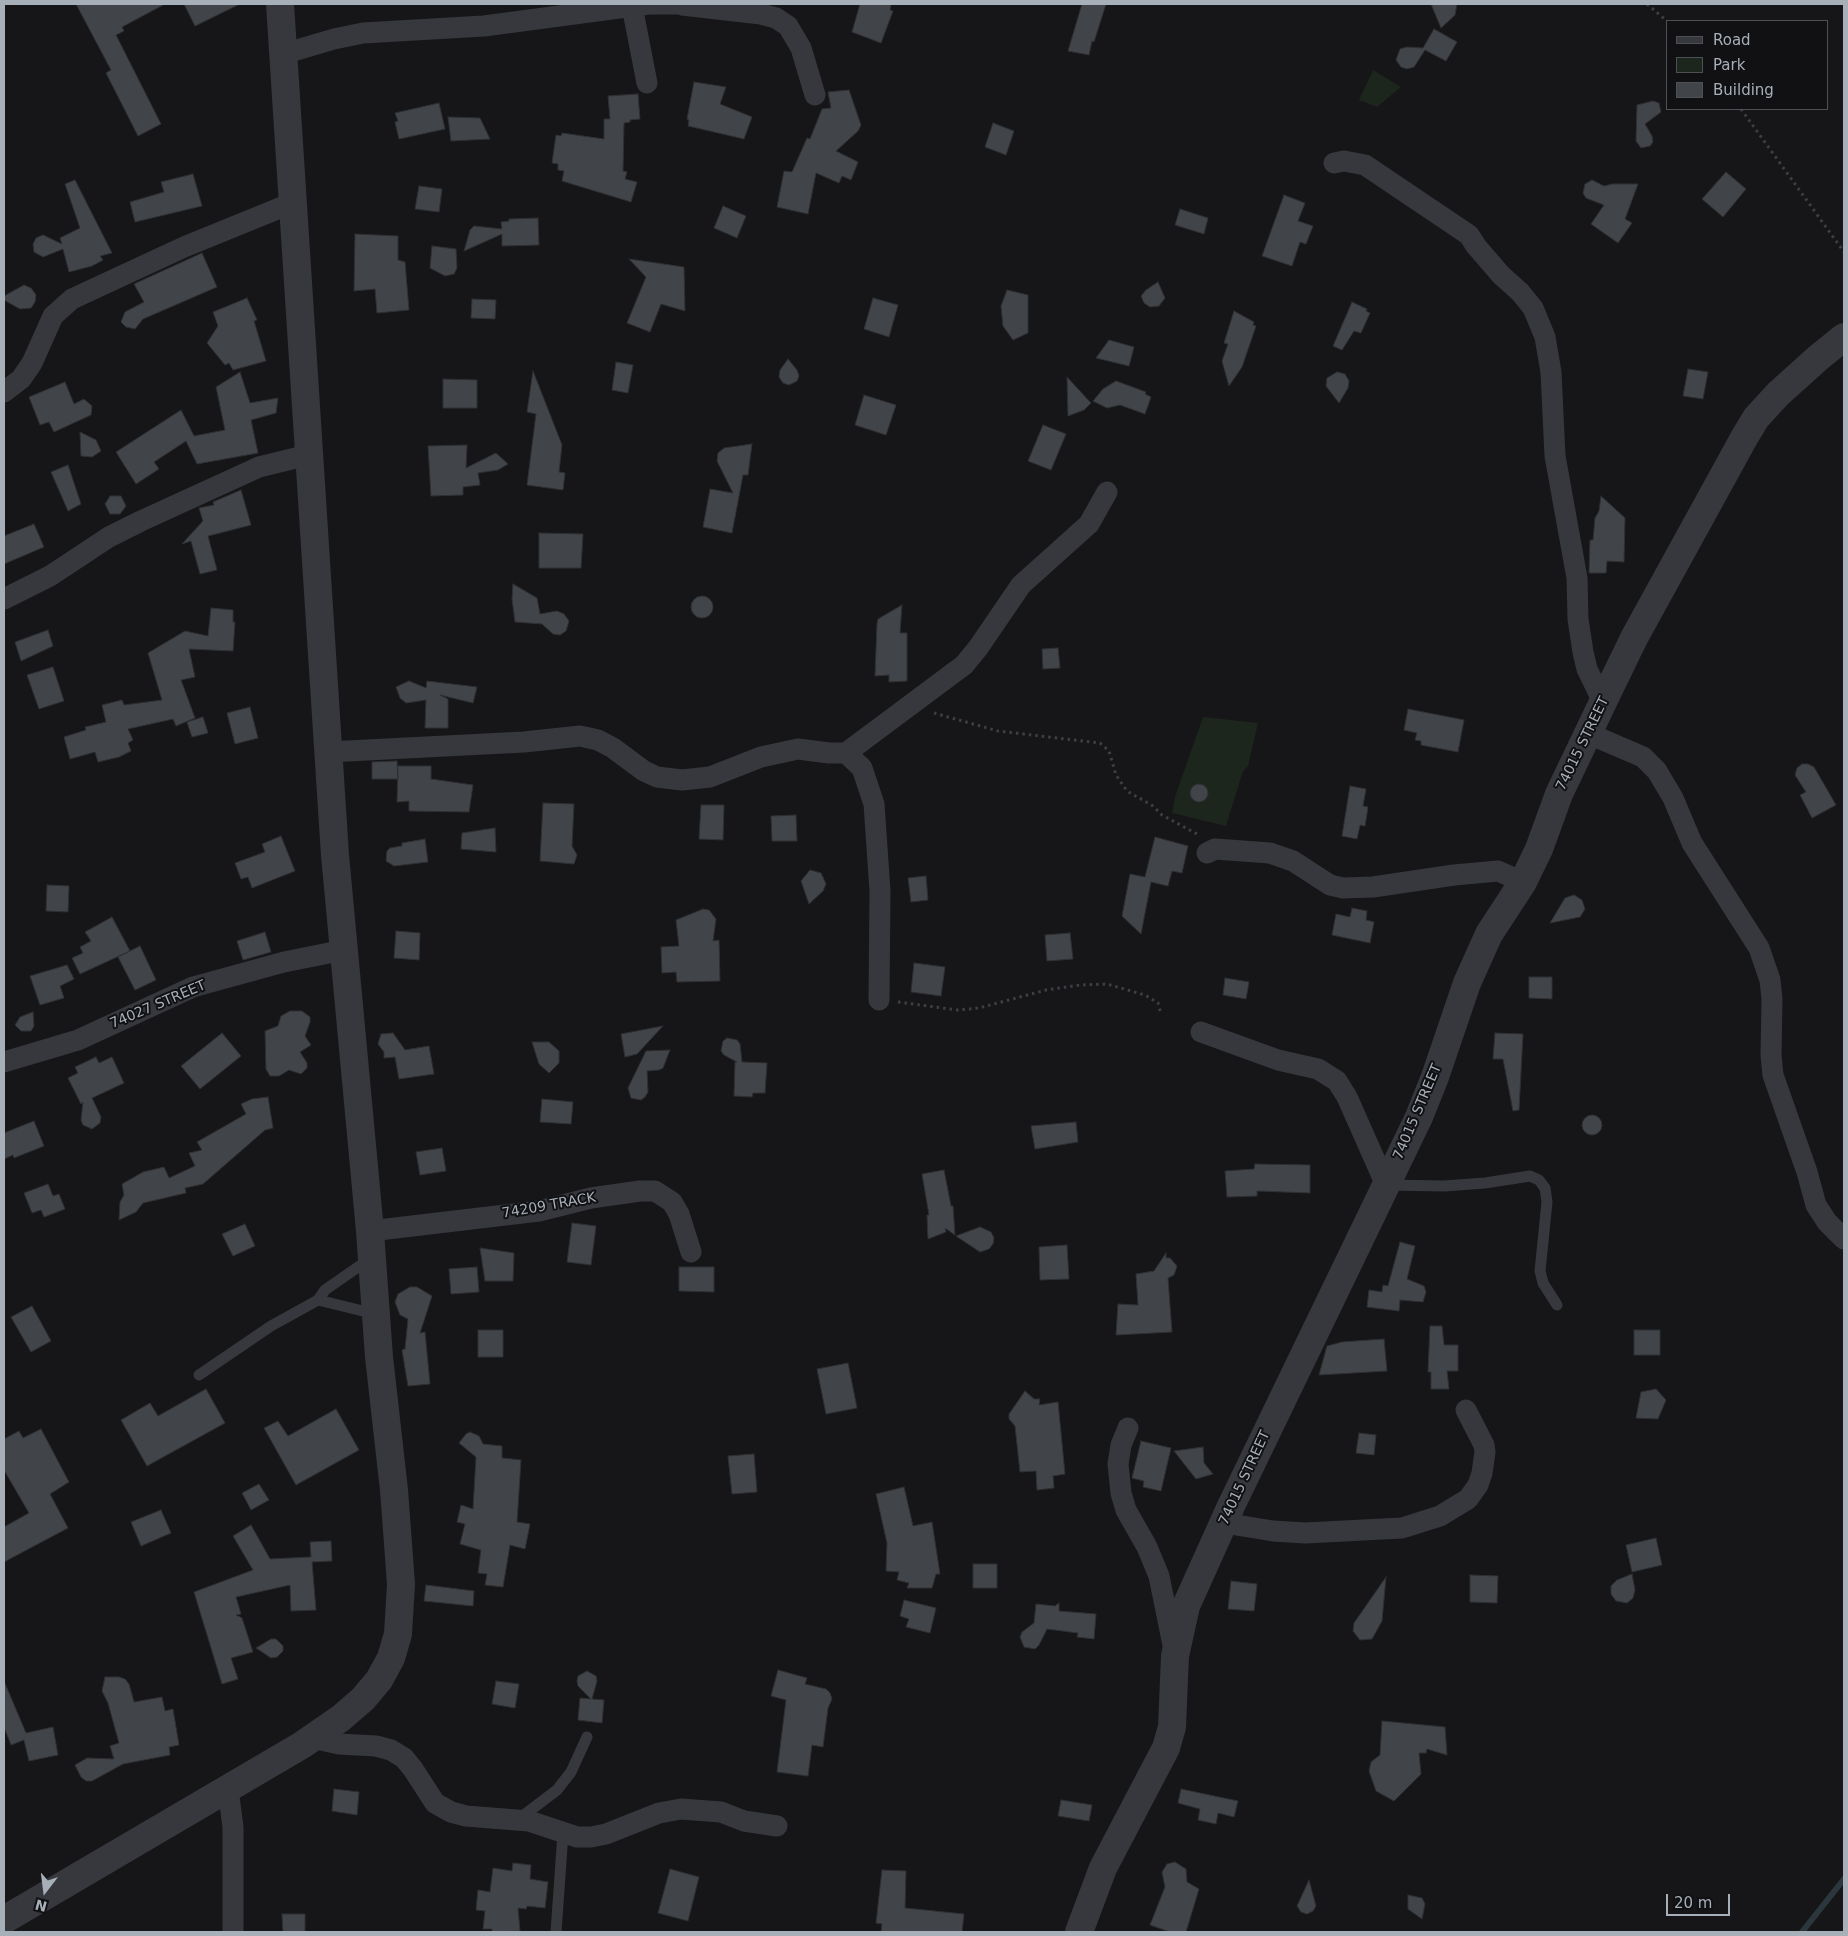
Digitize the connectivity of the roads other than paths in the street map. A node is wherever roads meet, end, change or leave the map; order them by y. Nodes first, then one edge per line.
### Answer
1 (280, 4) edge
2 (684, 4) edge
3 (632, 6) junction
4 (283, 54) junction
5 (647, 83) dead end
6 (815, 96) dead end
7 (1334, 163) dead end
8 (292, 203) junction
9 (1844, 337) edge
10 (4, 392) edge
11 (308, 455) junction
12 (1107, 492) dead end
13 (4, 599) edge
14 (1603, 702) junction
15 (1587, 733) junction
16 (328, 752) junction
17 (846, 753) junction
18 (1211, 851) road end
19 (1523, 882) junction
20 (344, 950) junction
21 (880, 1000) road end
22 (1201, 1032) dead end
23 (4, 1062) edge
24 (1386, 1185) junction
25 (1844, 1239) edge
26 (371, 1244) junction
27 (691, 1252) dead end
28 (318, 1300) junction
29 (1557, 1305) dead end
30 (377, 1315) junction
31 (199, 1374) dead end
32 (1466, 1410) dead end
33 (1128, 1428) dead end
34 (1224, 1523) junction
35 (1176, 1656) junction
36 (588, 1737) dead end
37 (312, 1738) junction
38 (228, 1789) junction
39 (519, 1819) junction
40 (777, 1826) dead end
41 (563, 1833) junction
42 (4, 1920) edge
43 (233, 1932) edge
44 (556, 1932) edge
45 (1079, 1932) edge

1 - 4 street
2 - 3 street
2 - 6 street
3 - 4 street
3 - 5 street
4 - 8 street
7 - 14 street
8 - 10 street
8 - 11 street
9 - 14 street, 74015 STREET
11 - 13 street
11 - 16 street
12 - 17 street
14 - 15 street, 74015 STREET
15 - 19 street, 74015 STREET
15 - 25 street
16 - 17 street
16 - 20 street
17 - 21 street
18 - 19 street
19 - 24 street, 74015 STREET
20 - 23 street, 74027 STREET
20 - 26 street
22 - 24 street
24 - 29 lane
24 - 34 street, 74015 STREET
26 - 27 street, 74209 TRACK
26 - 28 lane
26 - 30 street
28 - 30 lane
28 - 31 lane
30 - 37 street
32 - 34 street
33 - 35 street
34 - 35 street, 74015 STREET
35 - 45 street, 74015 STREET
36 - 39 lane
37 - 38 street
37 - 39 street
38 - 42 street
38 - 43 street
39 - 41 street
40 - 41 street
41 - 44 lane

